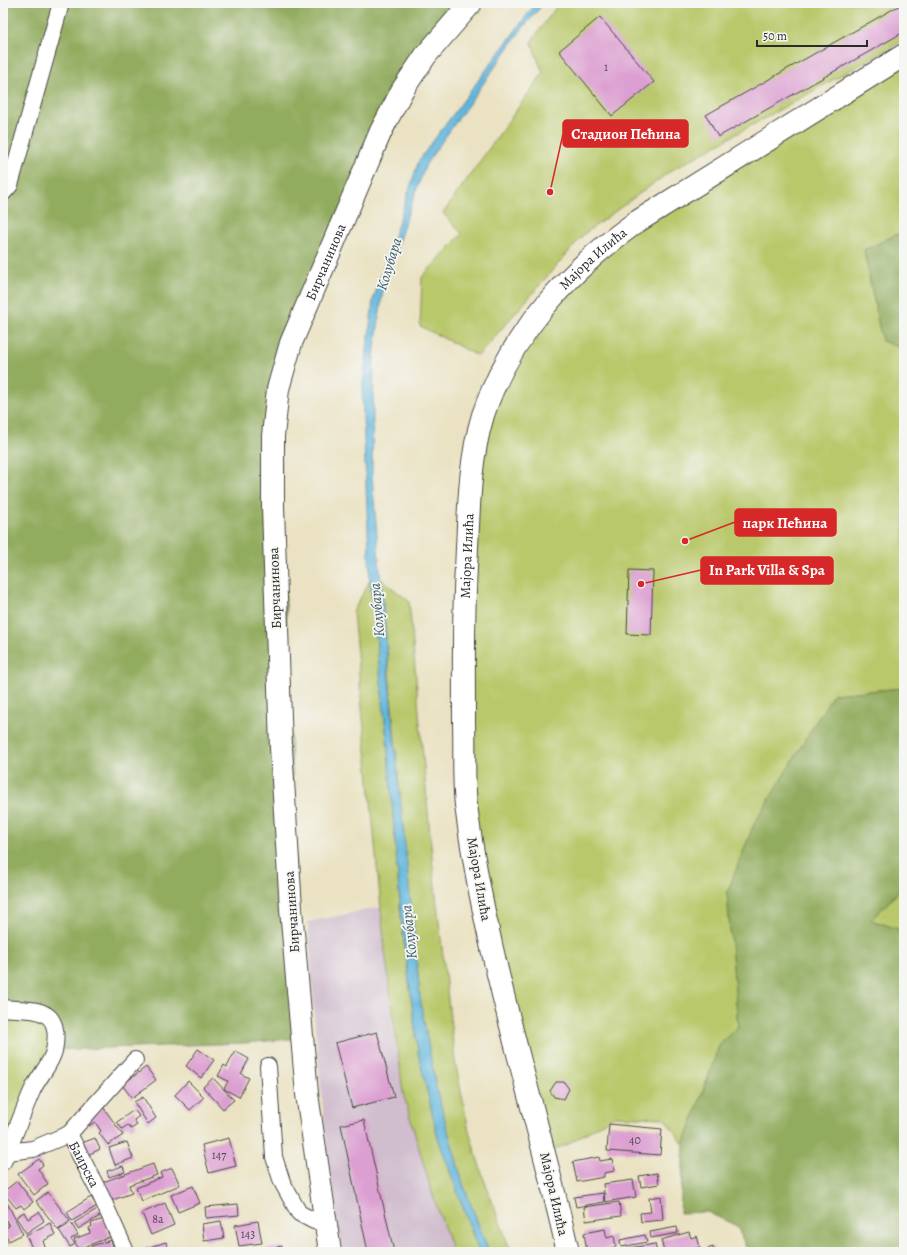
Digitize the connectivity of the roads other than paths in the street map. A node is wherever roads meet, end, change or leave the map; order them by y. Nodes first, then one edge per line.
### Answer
1 (61, 3) edge
2 (471, 3) edge
3 (904, 55) edge
4 (3, 193) edge
5 (3, 1008) edge
6 (135, 1060) dead end
7 (268, 1066) dead end
8 (68, 1134) junction
9 (5, 1157) edge
10 (325, 1221) junction
11 (126, 1252) edge
12 (330, 1252) edge
13 (568, 1252) edge

1 - 4 street
2 - 10 main road, Бирчанинова
3 - 13 main road, Мајора Илића
5 - 9 street
6 - 8 street
7 - 10 street
8 - 9 street, Баирска
8 - 11 street, Баирска
10 - 12 main road, Бирчанинова

